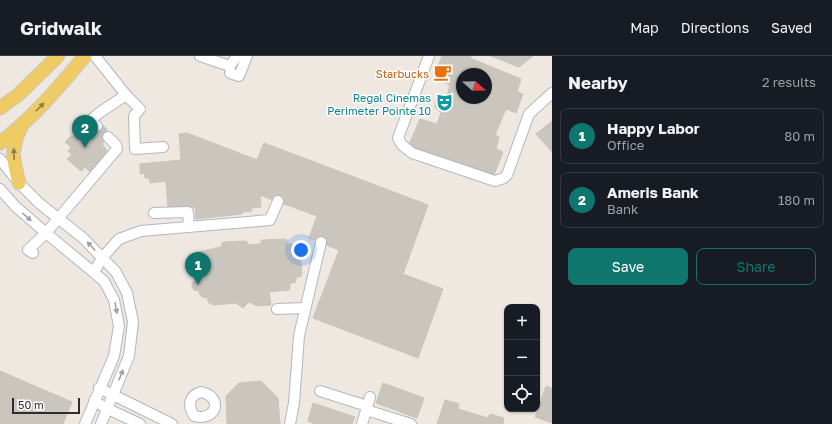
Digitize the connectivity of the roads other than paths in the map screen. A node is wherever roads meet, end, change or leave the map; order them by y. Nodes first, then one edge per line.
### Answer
1 (58, 56) edge
2 (86, 56) edge
3 (95, 56) edge
4 (200, 56) edge
5 (237, 56) edge
6 (247, 56) edge
7 (429, 56) edge
8 (235, 75) dead end
9 (552, 93) edge
10 (18, 95) junction
11 (126, 95) junction
12 (0, 100) edge
13 (93, 104) dead end
14 (0, 108) edge
15 (99, 113) junction
16 (22, 125) junction
17 (97, 126) dead end
18 (108, 137) tunnel mouth
19 (0, 143) edge
20 (163, 147) dead end
21 (0, 159) edge
22 (19, 183) junction
23 (0, 189) edge
24 (278, 201) dead end
25 (154, 213) dead end
26 (58, 218) junction
27 (189, 227) junction
28 (46, 233) junction
29 (321, 242) dead end
30 (33, 253) dead end
31 (102, 258) junction
32 (94, 272) junction
33 (304, 308) junction
34 (277, 309) dead end
35 (99, 388) junction
36 (320, 391) dead end
37 (112, 396) junction
38 (94, 401) junction
39 (368, 404) junction
40 (108, 409) junction
41 (85, 424) edge
42 (102, 424) edge
43 (140, 424) edge
44 (172, 424) edge
45 (290, 424) edge
46 (362, 424) edge
47 (411, 424) edge

1 - 10 main road
16 -> 2 main road
3 - 11 street
4 - 5 street
6 - 8 street
7 - 9 street
10 - 12 main road
10 - 14 main road
11 - 15 street
11 - 20 street
13 - 15 street
15 - 17 street
16 - 19 main road
22 -> 16 main road
18 - 26 street
21 - 22 street
22 - 26 street
23 -> 28 street
24 - 27 street
25 - 27 street
26 - 28 street
31 -> 26 street
27 - 31 street
28 - 30 street
28 - 32 street
29 - 33 street
31 - 32 street
37 -> 31 street
32 -> 35 street
33 - 34 street
33 - 45 street
35 - 37 street
35 - 38 street
36 - 39 street
37 - 40 street
37 - 44 street
38 - 40 street
38 - 41 street
39 - 46 street
39 - 47 street
40 - 42 street
40 - 43 street

